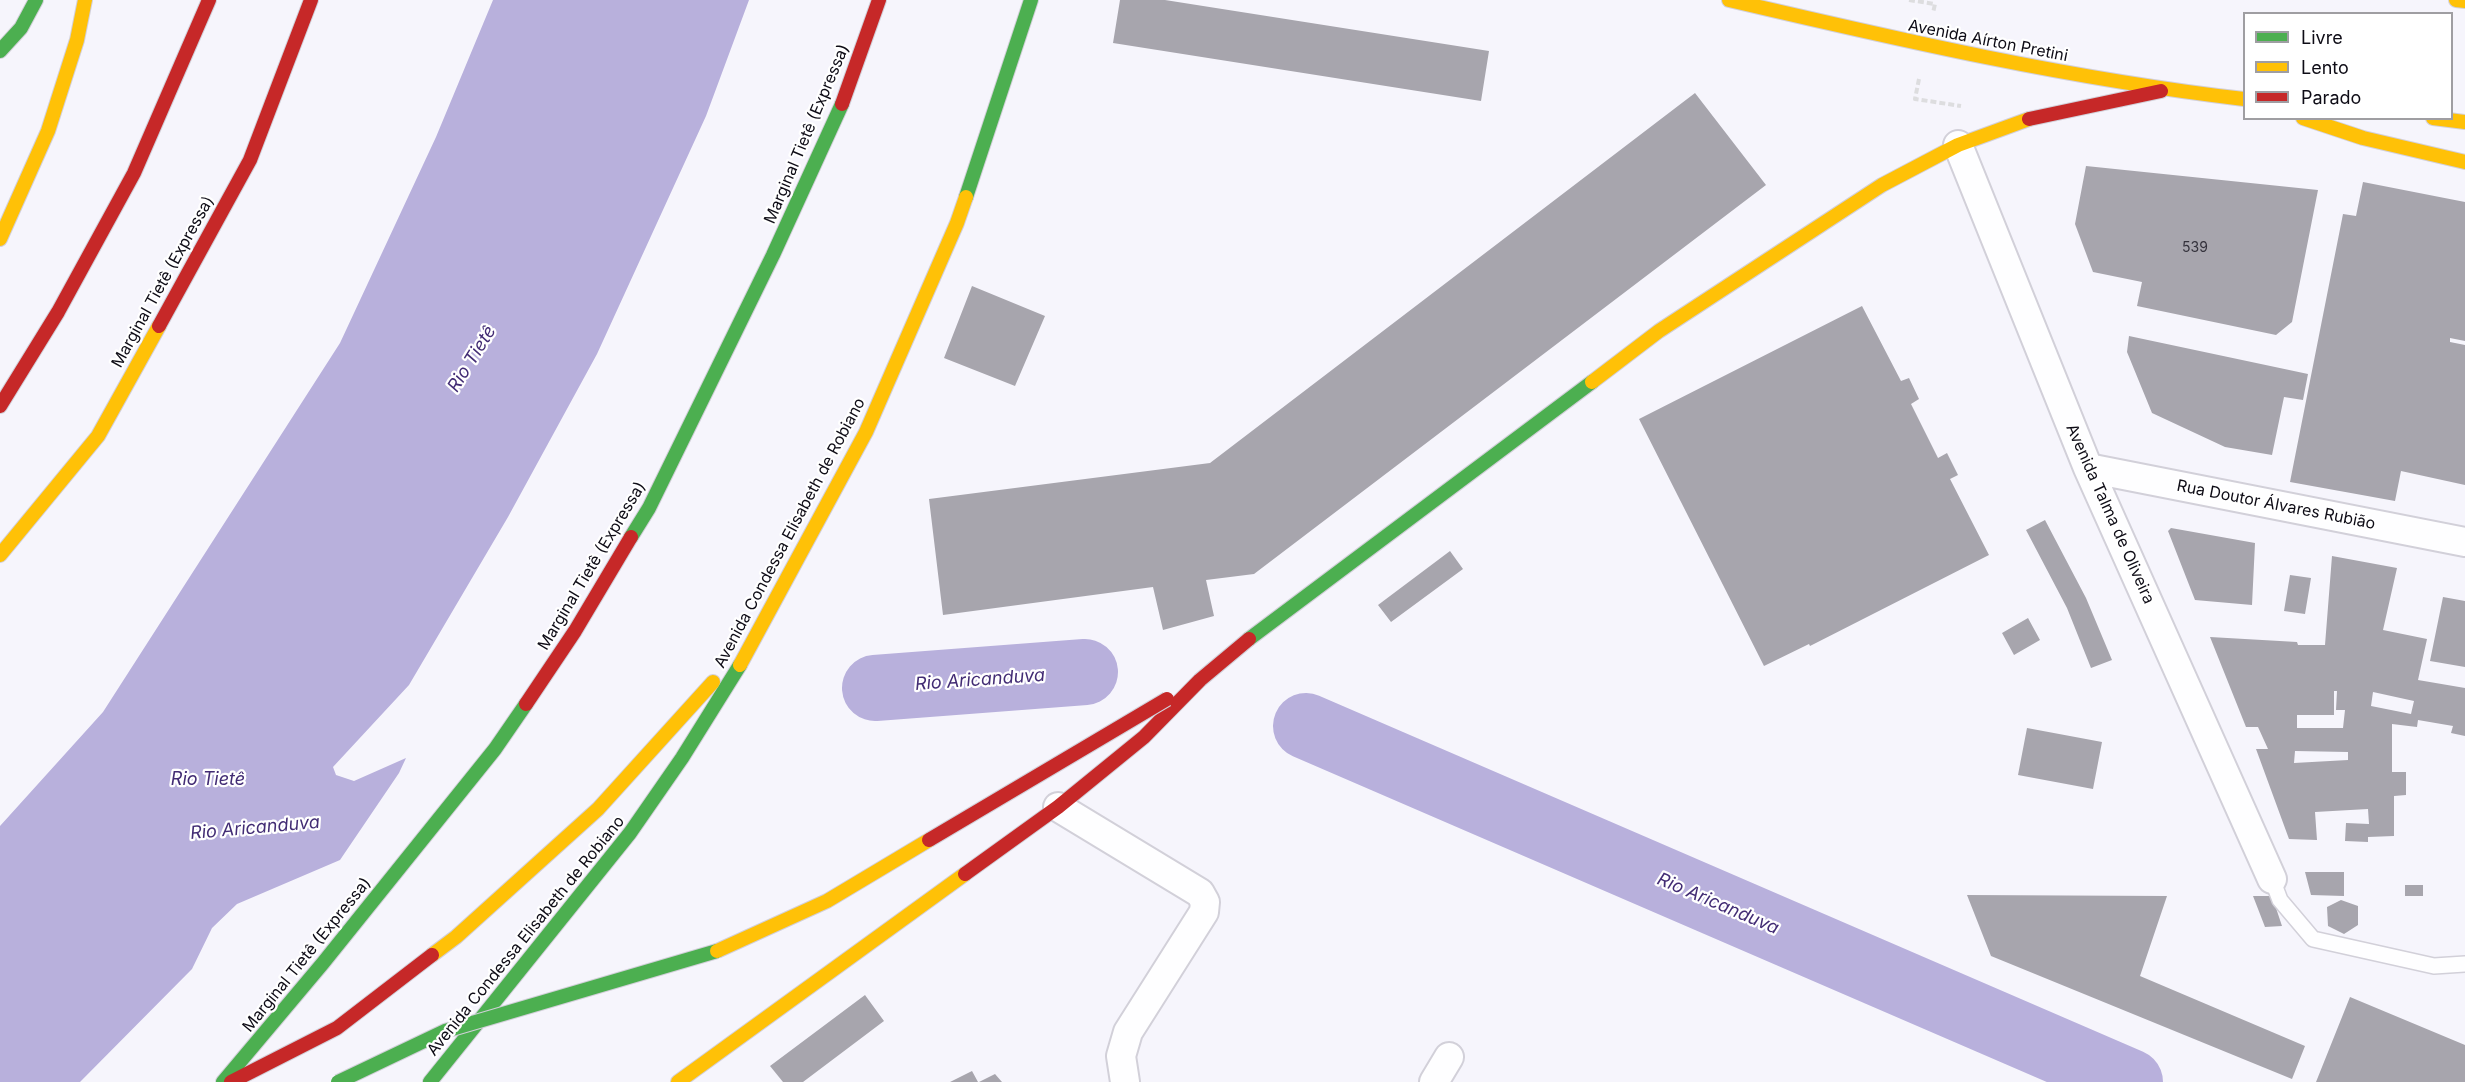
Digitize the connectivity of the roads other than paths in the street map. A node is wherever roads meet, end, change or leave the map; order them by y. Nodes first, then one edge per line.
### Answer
1 (36, 0) edge
2 (85, 0) edge
3 (209, 0) edge
4 (311, 0) edge
5 (879, 0) edge
6 (1031, 0) edge
7 (1729, 0) edge
8 (2456, 0) edge
9 (2465, 1) edge
10 (0, 51) edge
11 (2161, 91) junction
12 (2243, 99) edge
13 (2309, 120) edge
14 (2449, 120) edge
15 (2465, 122) edge
16 (1958, 145) junction
17 (2465, 162) edge
18 (0, 239) edge
19 (58, 312) junction
20 (0, 388) edge
21 (0, 406) edge
22 (2088, 468) junction
23 (2465, 542) edge
24 (0, 555) edge
25 (754, 643) junction
26 (1200, 680) junction
27 (1058, 807) junction
28 (2272, 879) joint
29 (2465, 964) edge
30 (1449, 1057) dead end
31 (223, 1082) edge
32 (231, 1082) edge
33 (338, 1082) edge
34 (430, 1082) edge
35 (678, 1082) edge
36 (1125, 1082) edge
37 (1434, 1082) edge

1 - 10 main road
2 - 18 main road
3 - 19 main road
4 - 24 main road, Marginal Tietê (Expressa)
5 - 31 main road, Marginal Tietê (Expressa)
6 - 25 main road, Avenida Condessa Elisabeth de Robiano
7 - 11 main road, Avenida Aírton Pretini
8 - 9 main road
11 - 12 main road, Avenida Aírton Pretini
11 - 16 main road
13 - 17 main road
14 - 15 main road
16 - 22 street, Avenida Talma de Oliveira
16 - 26 main road
19 - 20 main road
19 - 21 main road
22 - 23 street, Rua Doutor Álvares Rubião
22 - 28 street, Avenida Talma de Oliveira
25 - 32 main road
25 - 34 main road, Avenida Condessa Elisabeth de Robiano
26 - 27 main road
26 - 33 main road, bridge
27 - 35 main road
27 - 36 street
28 - 29 lane
30 - 37 street

